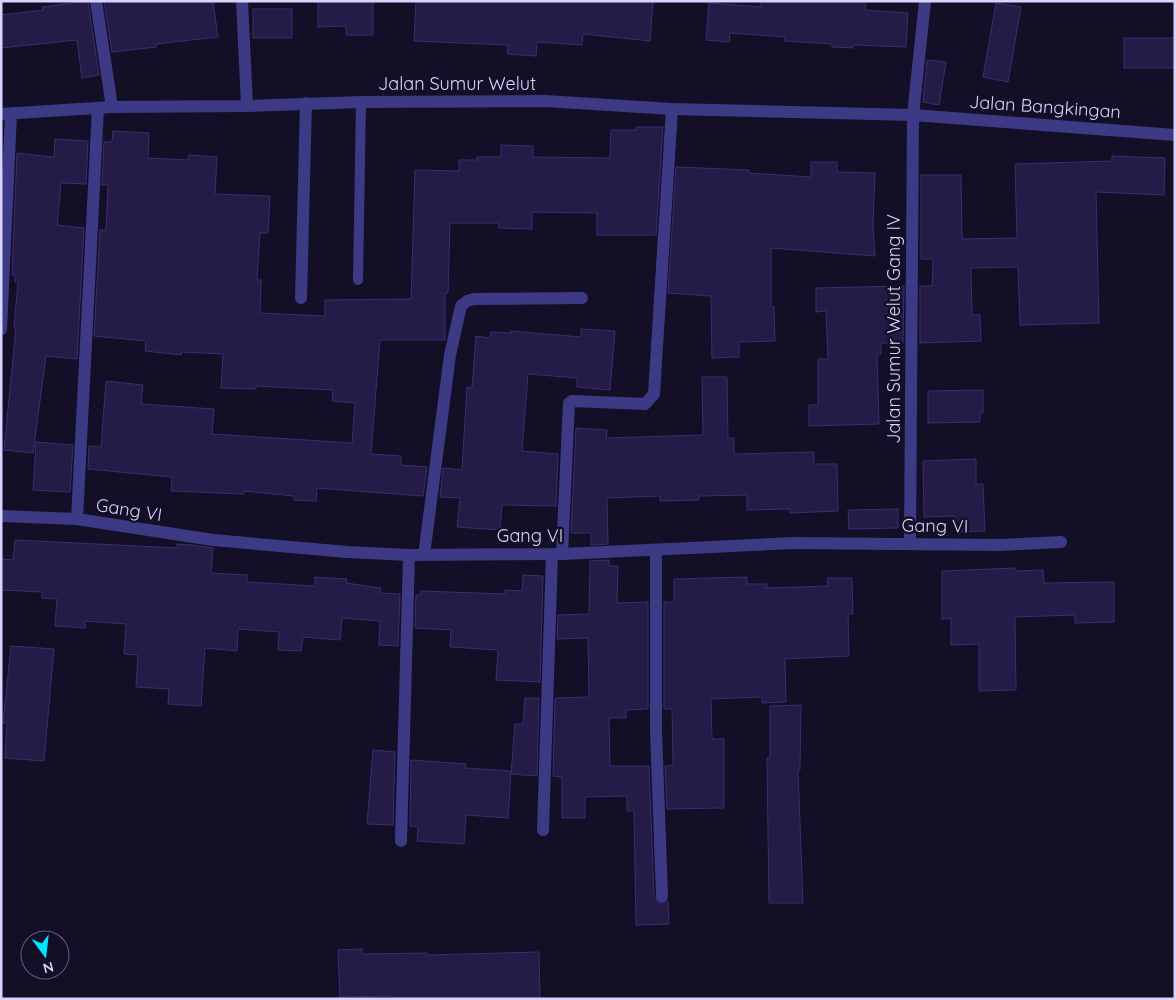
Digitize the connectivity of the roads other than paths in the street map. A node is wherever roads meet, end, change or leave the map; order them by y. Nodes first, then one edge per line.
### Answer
1 (96, 1) edge
2 (242, 1) edge
3 (925, 1) edge
4 (361, 102) junction
5 (306, 104) junction
6 (247, 106) junction
7 (112, 107) junction
8 (98, 108) junction
9 (672, 109) junction
10 (6, 114) edge
11 (912, 115) junction
12 (1175, 134) edge
13 (358, 280) dead end
14 (301, 298) dead end
15 (582, 298) dead end
16 (1, 329) edge
17 (1, 516) edge
18 (76, 519) junction
19 (1060, 542) dead end
20 (910, 544) junction
21 (656, 550) junction
22 (409, 554) junction
23 (557, 554) junction
24 (424, 555) junction
25 (543, 830) dead end
26 (401, 841) dead end
27 (662, 896) dead end

1 - 7 street
2 - 6 street
3 - 11 street, Jalan Sumur Welut Gang IV
4 - 5 street, Jalan Sumur Welut
4 - 9 street, Jalan Sumur Welut
4 - 13 lane
5 - 6 street, Jalan Sumur Welut
5 - 14 street
6 - 7 street, Jalan Sumur Welut
7 - 8 street, Jalan Sumur Welut
8 - 10 street, Jalan Sumur Welut
8 - 18 street
9 - 11 street, Jalan Sumur Welut
9 - 23 street
10 - 16 street
11 - 12 street, Jalan Bangkingan
11 - 20 street, Jalan Sumur Welut Gang IV
15 - 24 street
17 - 18 street, Gang VI
18 - 22 street, Gang VI
19 - 20 street, Gang VI
20 - 21 street, Gang VI
21 - 23 street, Gang VI
21 - 27 street
22 - 24 street, Gang VI
22 - 26 street
23 - 24 street, Gang VI
23 - 25 street

